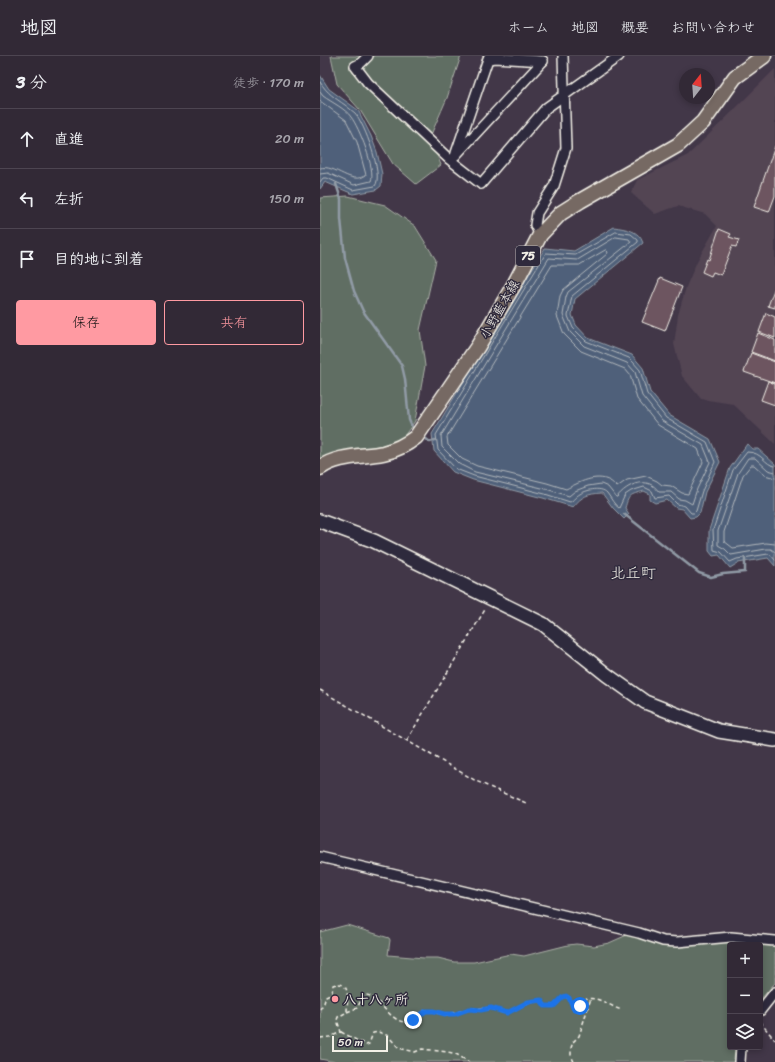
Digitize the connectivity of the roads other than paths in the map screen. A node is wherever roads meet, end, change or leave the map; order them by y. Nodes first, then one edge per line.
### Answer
1 (368, 56) edge
2 (563, 56) edge
3 (619, 56) edge
4 (764, 56) edge
5 (489, 57) edge
6 (564, 96) junction
7 (454, 159) junction
8 (540, 235) junction
9 (320, 468) edge
10 (320, 521) edge
11 (775, 740) edge
12 (320, 857) edge
13 (775, 941) edge
14 (775, 992) edge
15 (763, 1007) edge
16 (741, 1050) edge
17 (740, 1062) edge

1 - 7 street
2 - 6 street
3 - 6 street
4 - 8 main road, 小野藍本線 / 75
5 - 7 street
5 - 7 street
6 - 7 street
6 - 8 street
8 - 9 main road, 小野藍本線 / 75
10 - 11 street
12 - 13 street
14 - 15 street
16 - 17 street

